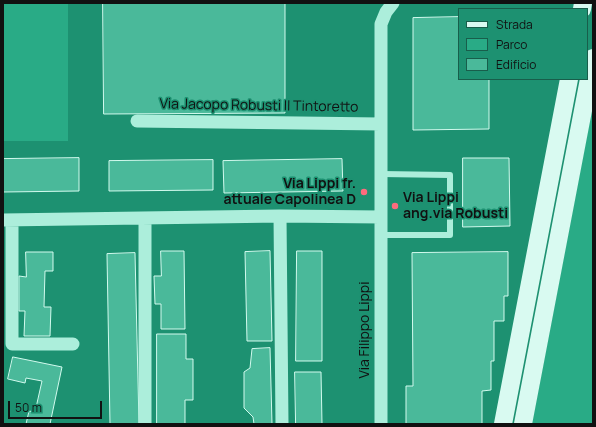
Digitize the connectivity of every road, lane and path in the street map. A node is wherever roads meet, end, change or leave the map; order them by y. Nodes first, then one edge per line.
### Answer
1 (393, 3) edge
2 (593, 58) edge
3 (569, 80) edge
4 (137, 121) dead end
5 (382, 124) junction
6 (381, 174) junction
7 (280, 216) junction
8 (381, 217) junction
9 (145, 218) junction
10 (8, 220) edge
11 (381, 235) junction
12 (73, 344) dead end
13 (145, 424) edge
14 (282, 424) edge
15 (381, 424) edge
16 (503, 424) edge
17 (523, 424) edge

1 - 5 street, Via Filippo Lippi
2 - 17 street
3 - 16 street
4 - 5 street, Via Jacopo Robusti Il Tintoretto
5 - 6 street, Via Filippo Lippi
6 - 8 street, Via Filippo Lippi
6 - 11 lane
7 - 8 street
7 - 9 street
7 - 14 street
8 - 11 street, Via Filippo Lippi
9 - 10 street
9 - 13 street
10 - 12 street
11 - 15 street, Via Filippo Lippi

